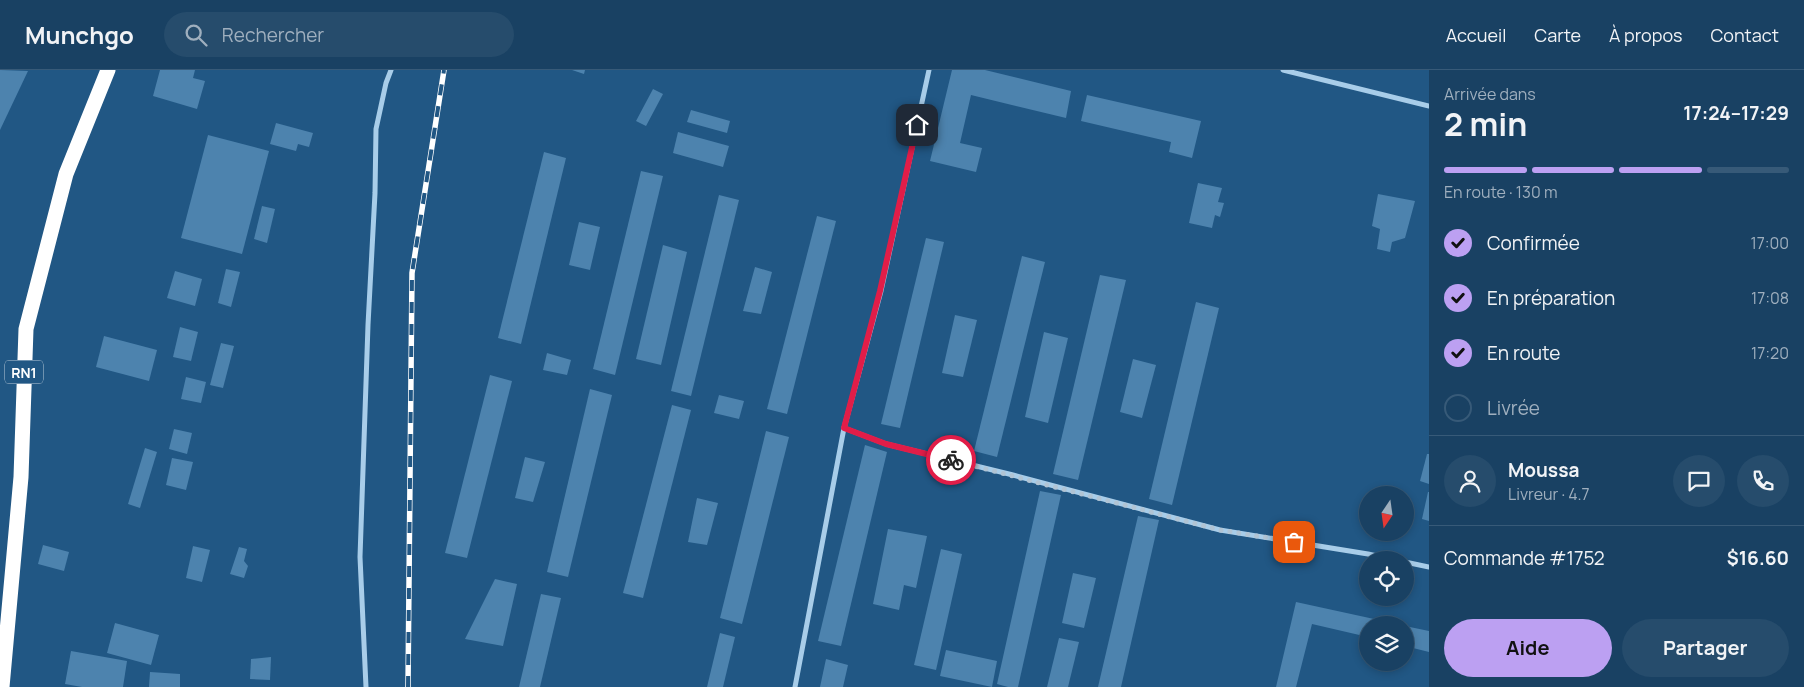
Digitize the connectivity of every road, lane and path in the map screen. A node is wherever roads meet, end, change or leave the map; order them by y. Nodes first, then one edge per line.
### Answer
1 (108, 70) edge
2 (392, 70) edge
3 (929, 70) edge
4 (1283, 70) edge
5 (1429, 106) edge
6 (844, 428) junction
7 (1359, 553) edge
8 (1414, 564) edge
9 (1429, 567) edge
10 (2, 687) edge
11 (366, 687) edge
12 (795, 687) edge

1 - 10 highway, RN1
2 - 11 street
3 - 6 street
4 - 5 street
6 - 7 street
6 - 12 street
8 - 9 street

